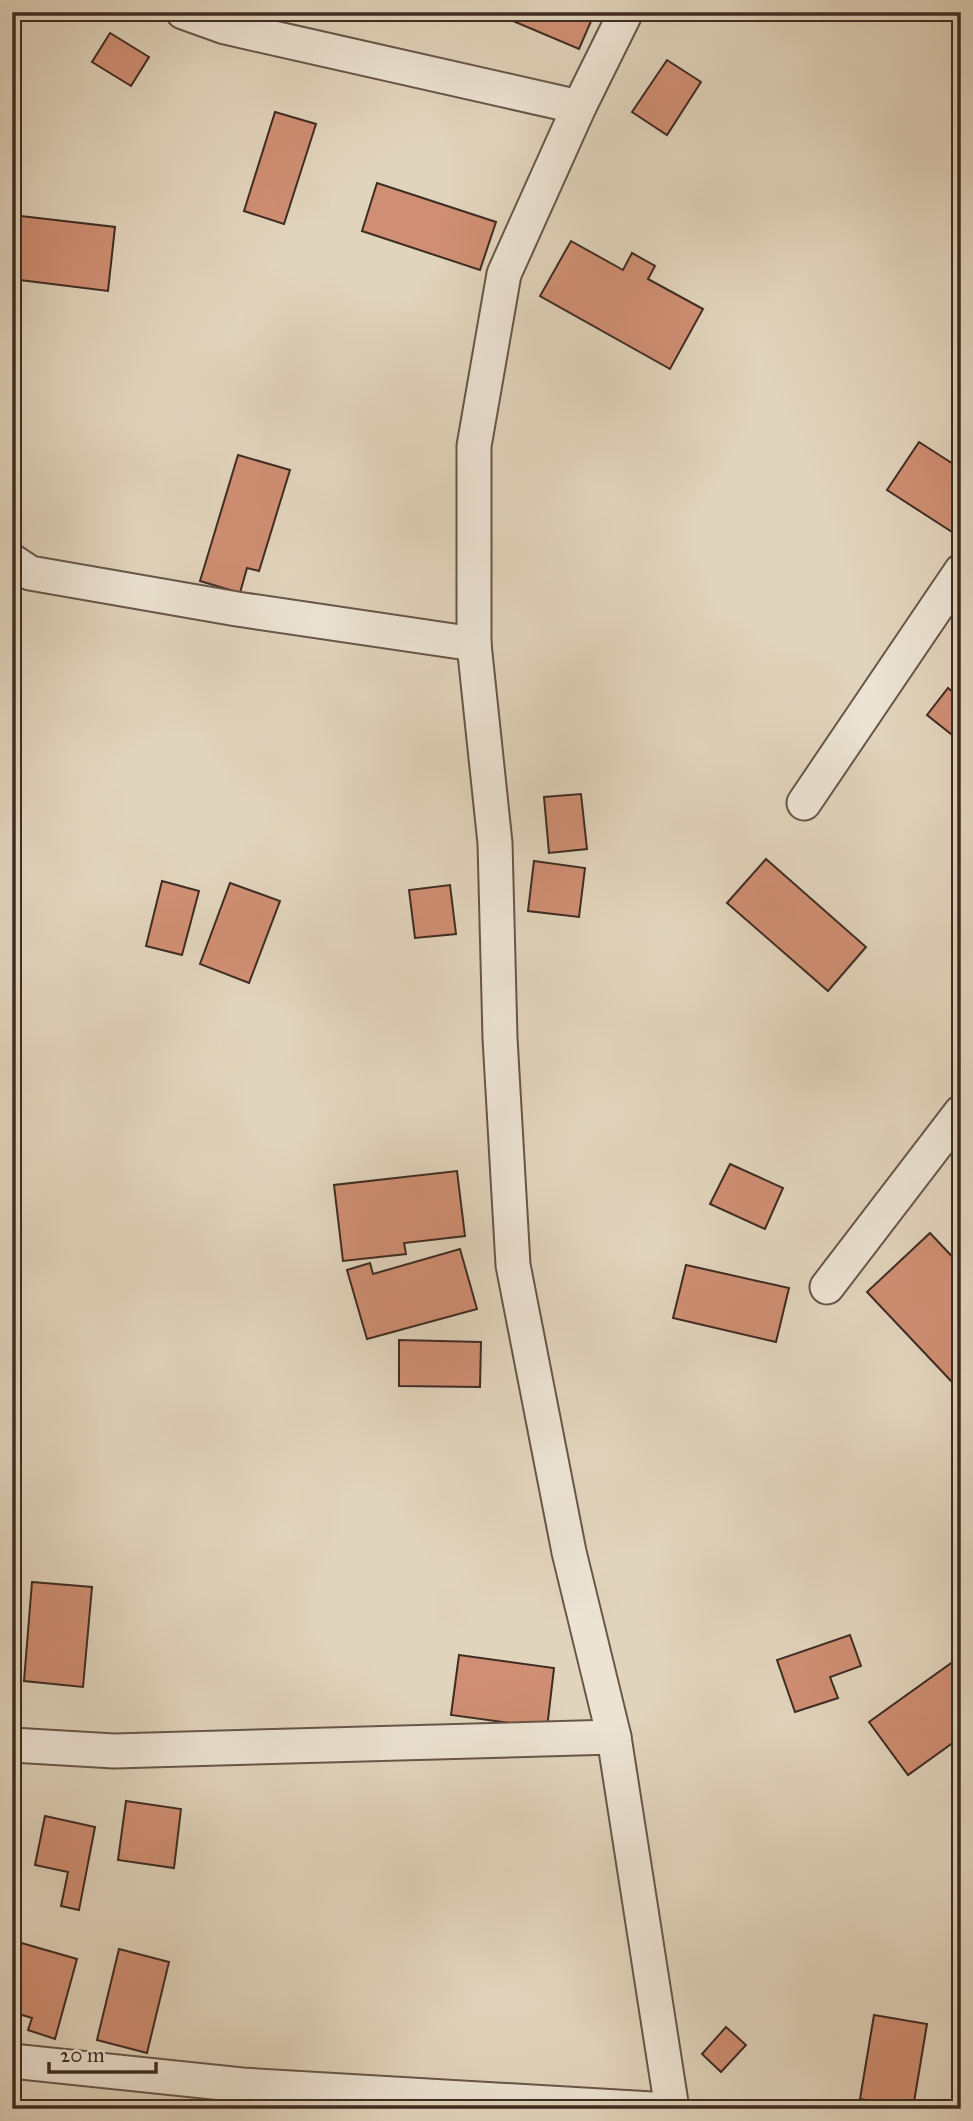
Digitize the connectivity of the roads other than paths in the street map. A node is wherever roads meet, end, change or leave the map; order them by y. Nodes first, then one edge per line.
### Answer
1 (183, 12) edge
2 (626, 12) edge
3 (579, 107) junction
4 (12, 561) edge
5 (961, 561) edge
6 (961, 571) edge
7 (474, 644) junction
8 (837, 726) dead end
9 (804, 803) dead end
10 (961, 1112) edge
11 (827, 1287) dead end
12 (614, 1737) junction
13 (12, 1745) edge
14 (12, 2061) edge
15 (240, 2097) edge
16 (652, 2109) edge
17 (672, 2109) edge

1 - 3 street
2 - 3 street
3 - 7 street
4 - 7 street
5 - 8 street
6 - 9 street
7 - 12 street
10 - 11 street
12 - 13 street
12 - 17 street
14 - 15 street
15 - 16 street

